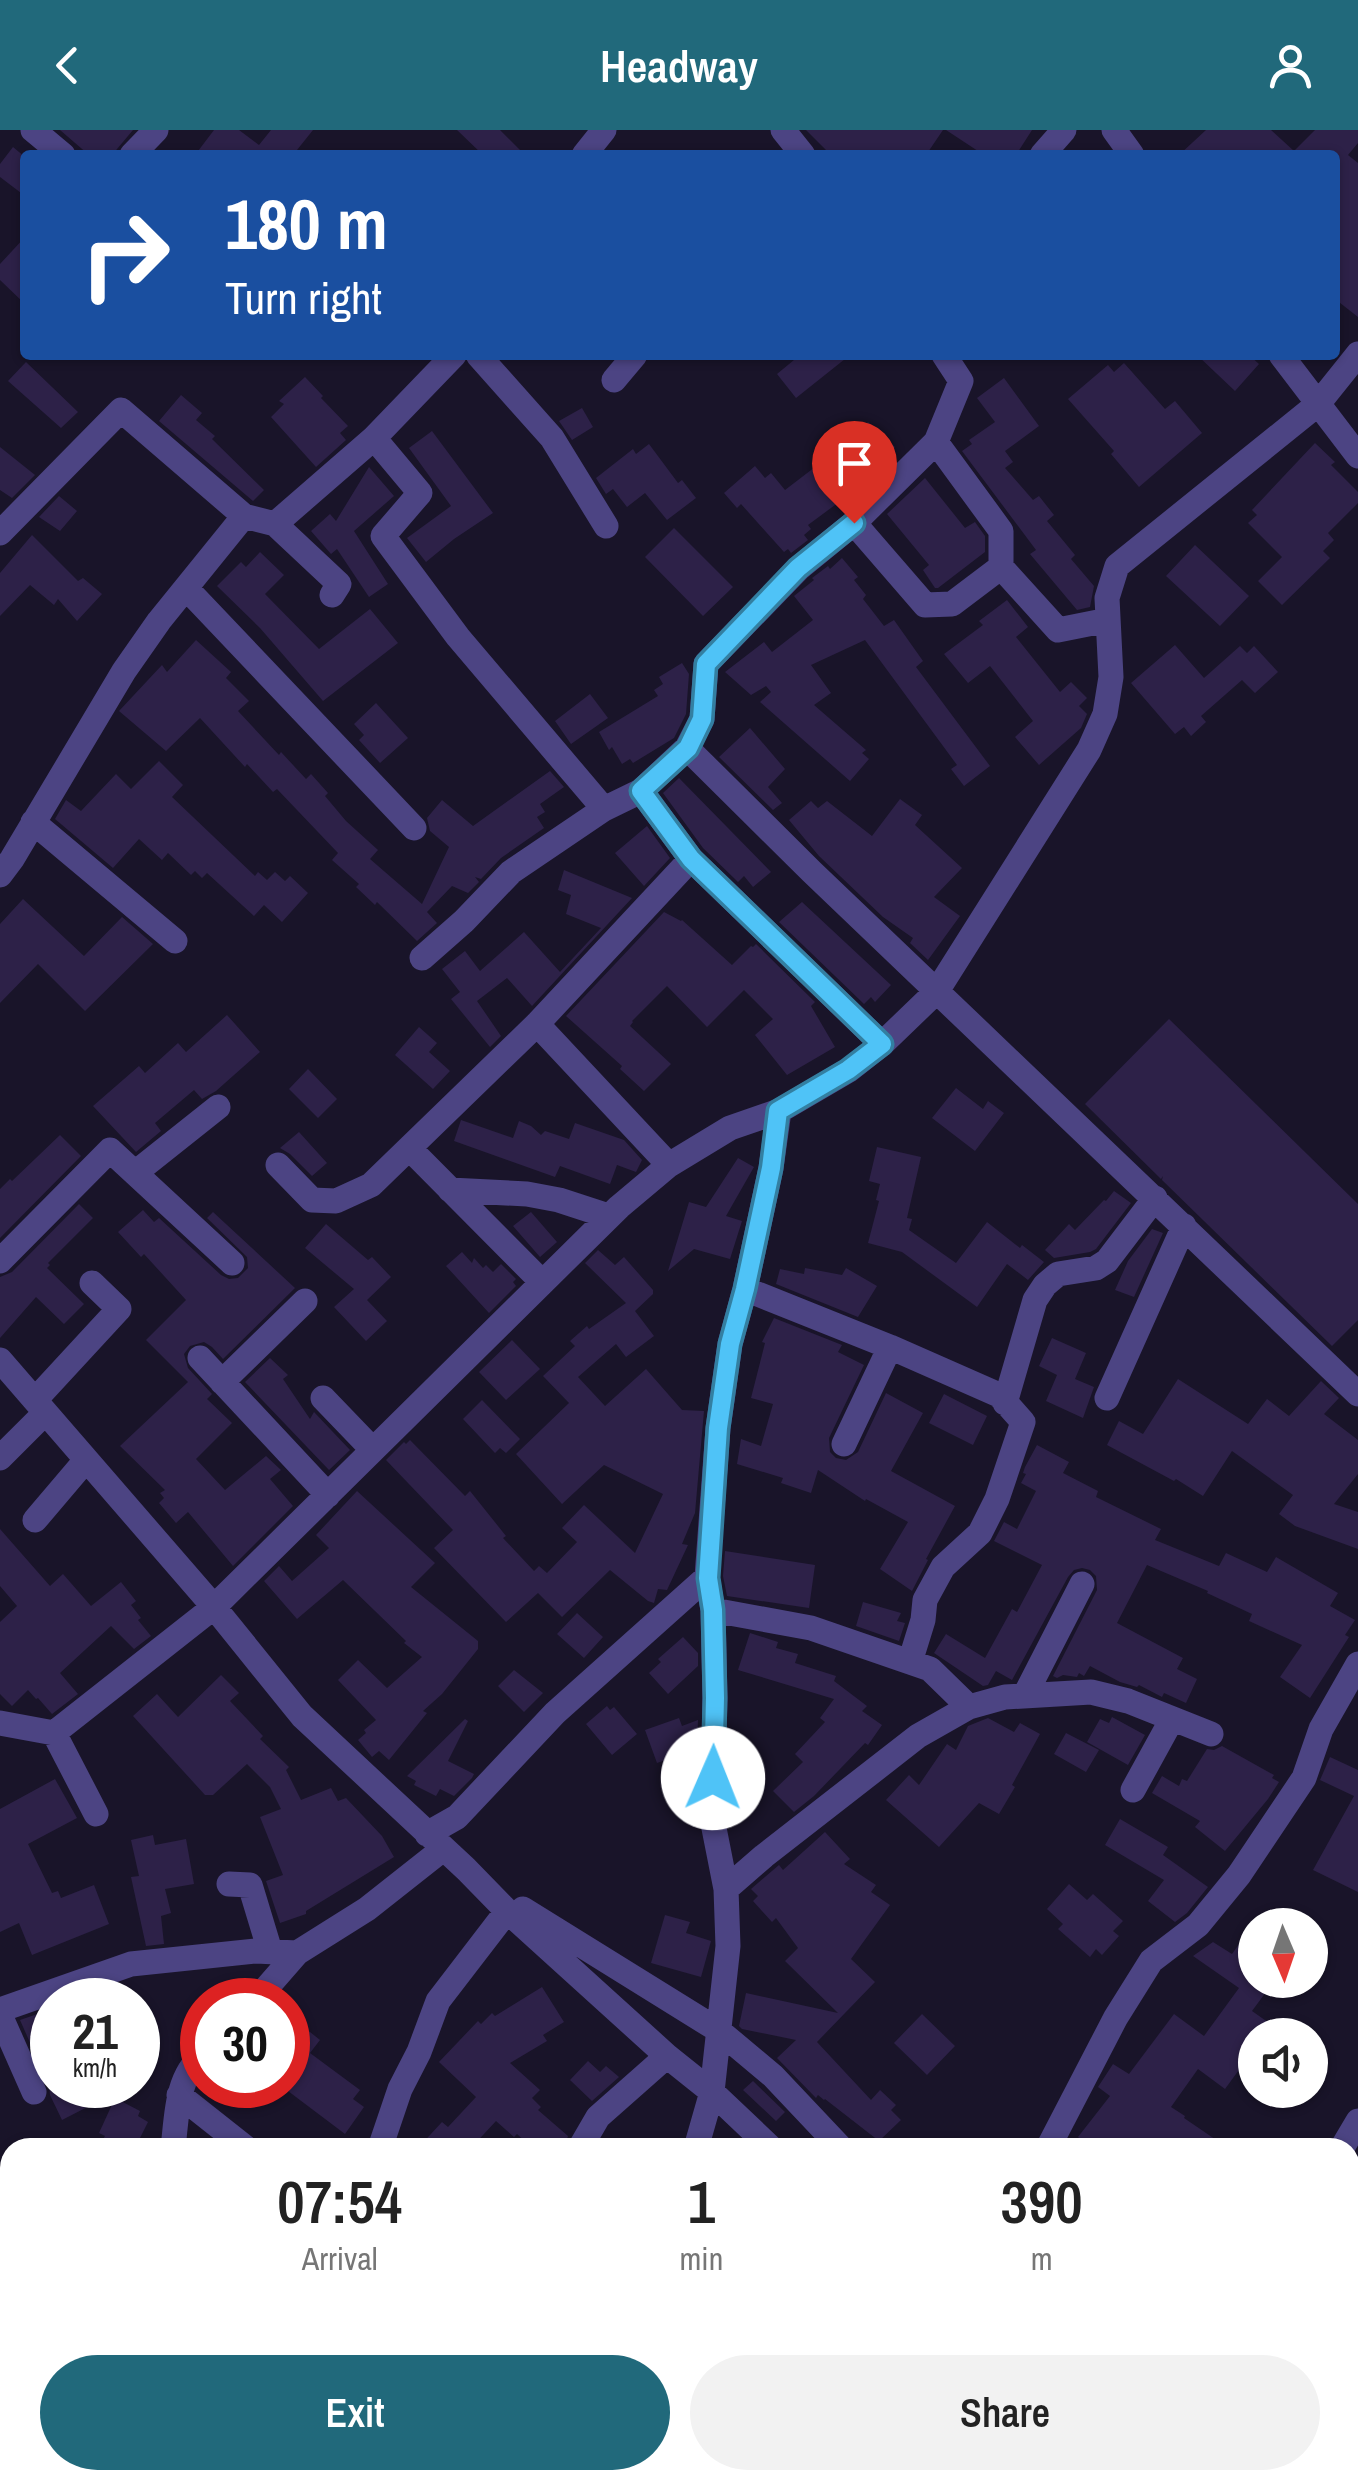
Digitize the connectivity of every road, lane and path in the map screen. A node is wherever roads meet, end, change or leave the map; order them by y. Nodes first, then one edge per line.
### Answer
1 (33, 130) edge
2 (156, 130) edge
3 (604, 130) edge
4 (1064, 130) edge
5 (57, 150) edge
6 (137, 150) edge
7 (588, 150) edge
8 (1046, 150) edge
9 (1358, 354) edge
10 (449, 360) edge
11 (482, 360) edge
12 (631, 360) edge
13 (947, 360) edge
14 (972, 360) edge
15 (1285, 360) edge
16 (614, 380) dead end
17 (962, 381) junction
18 (1318, 404) junction
19 (374, 438) junction
20 (936, 442) junction
21 (1358, 456) edge
22 (244, 516) junction
23 (854, 523) junction
24 (275, 524) junction
25 (606, 526) dead end
26 (0, 533) edge
27 (1001, 568) junction
28 (187, 588) junction
29 (332, 594) dead end
30 (1108, 620) junction
31 (688, 748) junction
32 (641, 791) junction
33 (604, 809) junction
34 (34, 822) junction
35 (414, 828) dead end
36 (691, 859) junction
37 (0, 876) edge
38 (175, 941) dead end
39 (422, 958) dead end
40 (938, 990) junction
41 (536, 1024) junction
42 (882, 1044) junction
43 (218, 1106) dead end
44 (778, 1111) junction
45 (409, 1148) junction
46 (278, 1165) dead end
47 (668, 1166) junction
48 (135, 1173) junction
49 (450, 1190) junction
50 (1155, 1198) junction
51 (608, 1216) junction
52 (1184, 1226) junction
53 (0, 1261) edge
54 (232, 1263) dead end
55 (542, 1282) junction
56 (92, 1283) dead end
57 (745, 1289) junction
58 (306, 1301) dead end
59 (890, 1346) junction
60 (200, 1358) dead end
61 (0, 1360) edge
62 (222, 1382) junction
63 (1358, 1394) edge
64 (323, 1398) dead end
65 (1107, 1398) dead end
66 (1006, 1403) junction
67 (40, 1406) junction
68 (844, 1444) dead end
69 (373, 1450) junction
70 (0, 1458) edge
71 (86, 1460) junction
72 (328, 1495) junction
73 (35, 1520) dead end
74 (708, 1578) junction
75 (1082, 1584) dead end
76 (214, 1608) junction
77 (713, 1610) junction
78 (910, 1662) junction
79 (1358, 1664) edge
80 (1026, 1695) junction
81 (969, 1707) junction
82 (1172, 1719) junction
83 (0, 1723) edge
84 (54, 1733) junction
85 (1211, 1734) dead end
86 (1133, 1790) dead end
87 (96, 1814) dead end
88 (435, 1842) junction
89 (466, 1869) junction
90 (229, 1884) dead end
91 (726, 1889) junction
92 (506, 1911) junction
93 (270, 1951) junction
94 (296, 1953) junction
95 (275, 1978) edge
96 (0, 2012) edge
97 (718, 2030) junction
98 (667, 2056) junction
99 (30, 2083) edge
100 (712, 2092) junction
101 (179, 2096) joint
102 (174, 2138) edge
103 (233, 2138) edge
104 (383, 2138) edge
105 (586, 2138) edge
106 (699, 2138) edge
107 (760, 2138) edge
108 (832, 2138) edge
109 (1053, 2138) edge

1 - 5 street
2 - 6 street
3 - 7 street
4 - 8 street
9 - 18 street
10 - 19 street
11 - 25 street
12 - 16 street
13 - 17 street
14 - 17 street
15 - 18 street
17 - 20 street
18 - 21 street
18 - 30 street
19 - 24 street
19 - 33 street
20 - 23 street
20 - 27 street
22 - 24 street
22 - 26 street
22 - 28 street
23 - 27 street
23 - 31 street
24 - 29 street
27 - 30 street
28 - 34 street
28 - 35 street
30 - 40 street
31 - 32 street
31 - 40 street
32 - 33 street
32 - 36 street
33 - 39 street
34 - 37 street
34 - 38 street
36 - 41 street
36 - 42 street
40 - 42 street
40 - 50 street
41 - 45 street
41 - 47 street
42 - 44 street
43 - 48 street
44 - 47 street
44 - 57 street
45 - 46 street
45 - 49 street
47 - 51 street
48 - 53 street
48 - 54 street
49 - 51 street
49 - 55 street
50 - 52 street
50 - 66 street
51 - 55 street
52 - 63 street
52 - 65 street
55 - 69 street
56 - 67 street
57 - 59 street
57 - 74 street
58 - 62 street
59 - 66 street
59 - 68 street
60 - 62 street
61 - 67 street
62 - 72 street
64 - 69 street
66 - 78 street
67 - 70 street
67 - 71 street
69 - 72 street
71 - 73 street
71 - 76 street
72 - 76 street
74 - 77 street
74 - 88 street
75 - 80 street
76 - 84 street
76 - 88 street
77 - 78 street
77 - 91 street
78 - 81 street
79 - 109 street
80 - 81 street
80 - 82 street
81 - 91 street
82 - 85 street
82 - 86 street
83 - 84 street
84 - 87 street
88 - 89 street
88 - 94 street
89 - 92 street
89 - 97 street
90 - 93 street
91 - 97 street
92 - 98 street
92 - 104 street
93 - 94 street
93 - 96 street
94 - 95 street
96 - 99 street
97 - 100 street
97 - 108 street
98 - 100 street
98 - 105 street
100 - 106 street
100 - 107 street
101 - 102 street
101 - 103 street

